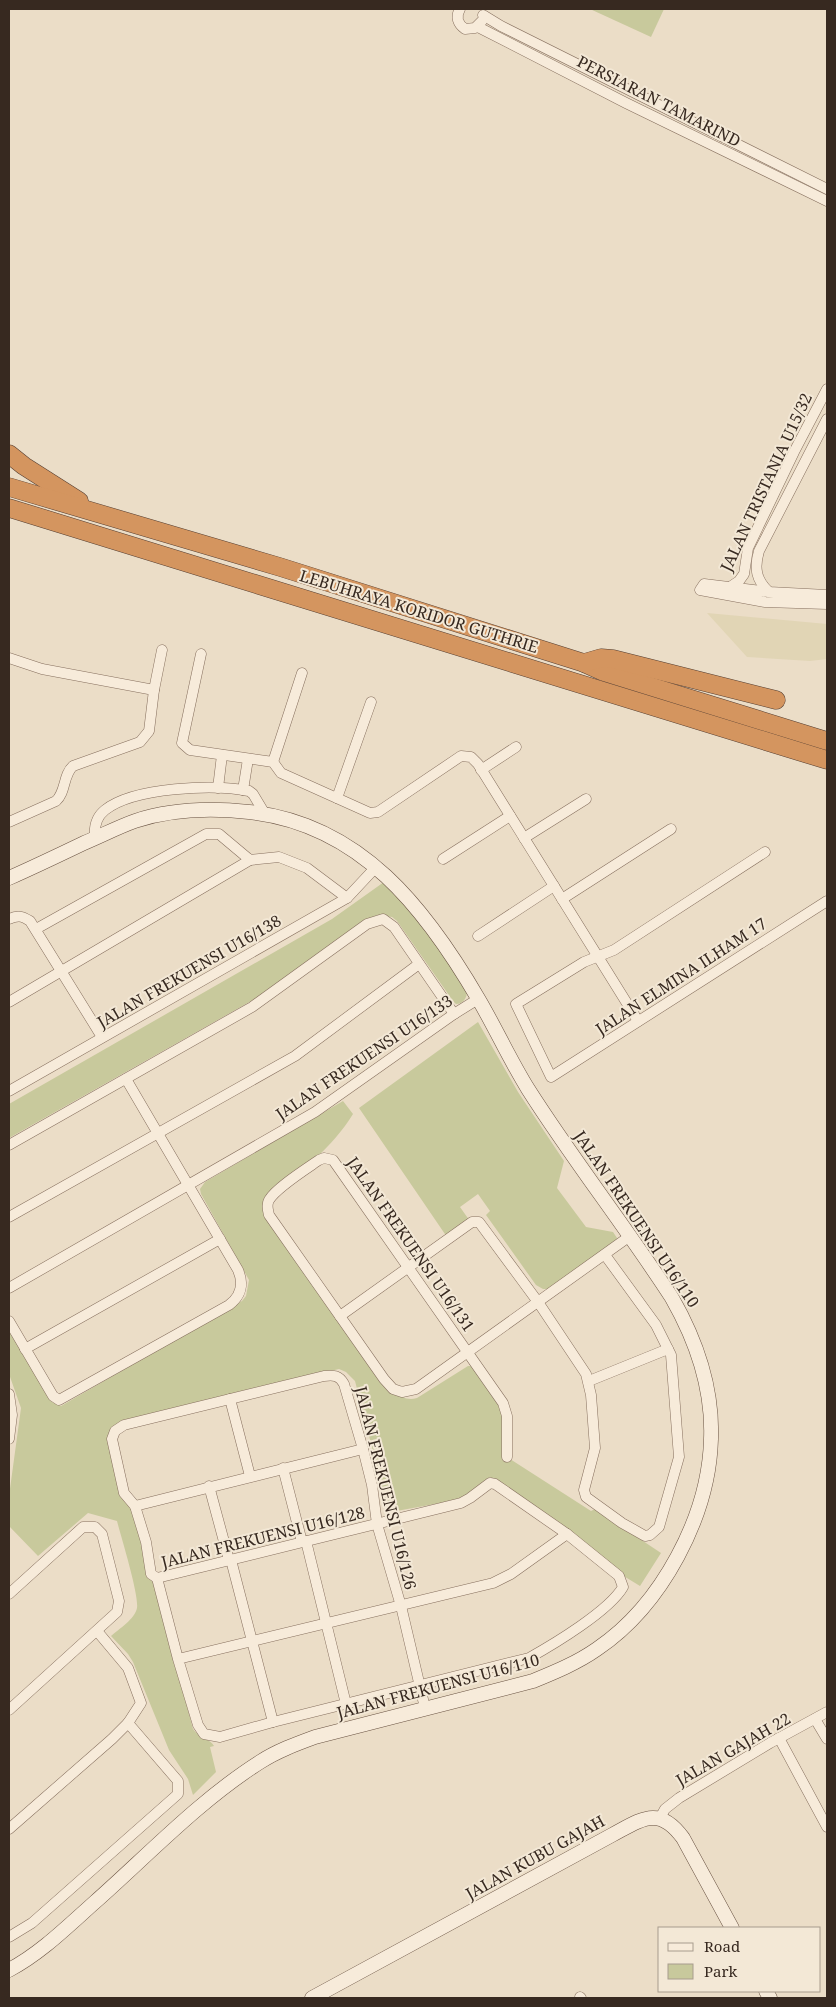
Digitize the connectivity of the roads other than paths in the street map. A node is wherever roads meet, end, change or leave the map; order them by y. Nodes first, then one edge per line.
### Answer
1 (460, 9) edge
2 (482, 11) edge
3 (478, 26) junction
4 (827, 188) edge
5 (827, 201) edge
6 (827, 388) edge
7 (827, 419) edge
8 (9, 454) edge
9 (779, 484) junction
10 (9, 487) edge
11 (791, 489) junction
12 (13, 509) edge
13 (98, 513) junction
14 (730, 587) junction
15 (769, 592) junction
16 (827, 595) edge
17 (827, 604) edge
18 (162, 650) dead end
19 (201, 654) dead end
20 (9, 658) edge
21 (584, 663) junction
22 (302, 673) dead end
23 (154, 690) junction
24 (776, 700) dead end
25 (371, 702) dead end
26 (827, 741) edge
27 (516, 747) dead end
28 (222, 755) junction
29 (248, 759) junction
30 (827, 760) edge
31 (273, 762) junction
32 (481, 770) junction
33 (218, 788) junction
34 (243, 790) junction
35 (338, 798) junction
36 (586, 799) dead end
37 (265, 814) junction
38 (510, 816) junction
39 (9, 822) edge
40 (671, 829) dead end
41 (95, 838) junction
42 (524, 838) junction
43 (765, 852) dead end
44 (443, 859) dead end
45 (250, 860) junction
46 (376, 867) junction
47 (9, 878) edge
48 (554, 886) junction
49 (347, 898) junction
50 (562, 899) junction
51 (827, 901) edge
52 (9, 919) edge
53 (36, 929) junction
54 (478, 936) dead end
55 (598, 956) junction
56 (419, 964) junction
57 (62, 972) junction
58 (478, 999) junction
59 (9, 1002) edge
60 (454, 1014) junction
61 (638, 1021) junction
62 (102, 1038) junction
63 (126, 1079) junction
64 (9, 1091) edge
65 (159, 1133) junction
66 (9, 1145) edge
67 (190, 1186) junction
68 (9, 1217) edge
69 (630, 1236) junction
70 (220, 1239) junction
71 (605, 1254) junction
72 (409, 1268) junction
73 (9, 1288) edge
74 (538, 1302) junction
75 (340, 1316) junction
76 (9, 1321) edge
77 (25, 1349) junction
78 (668, 1349) junction
79 (468, 1351) junction
80 (589, 1381) junction
81 (9, 1394) edge
82 (230, 1399) junction
83 (9, 1439) edge
84 (363, 1449) junction
85 (507, 1457) dead end
86 (283, 1468) junction
87 (250, 1476) junction
88 (209, 1486) junction
89 (134, 1506) junction
90 (377, 1524) junction
91 (566, 1534) junction
92 (304, 1542) junction
93 (230, 1560) junction
94 (157, 1578) junction
95 (9, 1594) edge
96 (401, 1606) junction
97 (326, 1623) junction
98 (97, 1631) junction
99 (252, 1640) junction
100 (178, 1659) junction
101 (420, 1686) junction
102 (346, 1704) junction
103 (425, 1708) junction
104 (9, 1710) edge
105 (827, 1712) edge
106 (815, 1719) junction
107 (273, 1722) junction
108 (128, 1723) junction
109 (779, 1738) junction
110 (827, 1739) edge
111 (660, 1818) junction
112 (827, 1827) edge
113 (9, 1829) edge
114 (731, 1927) edge
115 (9, 1937) edge
116 (9, 1970) edge
117 (312, 1998) edge

1 - 3 street, PERSIARAN TAMARIND
2 - 3 street
2 - 4 street, PERSIARAN TAMARIND
3 - 5 street, PERSIARAN TAMARIND
6 - 9 street, JALAN TRISTANIA U15/32
7 - 11 street, JALAN TRISTANIA U15/32
8 - 13 highway
9 - 11 street
9 - 14 street, JALAN TRISTANIA U15/32
10 - 13 highway, LEBUHRAYA KORIDOR GUTHRIE
11 - 15 street, JALAN TRISTANIA U15/32
12 - 30 highway, LEBUHRAYA KORIDOR GUTHRIE
13 - 21 highway, LEBUHRAYA KORIDOR GUTHRIE
14 - 15 street
14 - 17 street
15 - 16 street
18 - 23 street
19 - 28 street
20 - 23 street
21 - 24 highway
21 - 26 highway, LEBUHRAYA KORIDOR GUTHRIE
22 - 31 street
23 - 39 street
25 - 35 street
27 - 32 street
28 - 29 street
28 - 33 street
29 - 31 street
29 - 34 street
31 - 35 street
32 - 35 street
32 - 38 street
33 - 34 street
33 - 41 street
34 - 37 street
36 - 42 street
37 - 41 street, JALAN FREKUENSI U16/110
37 - 46 street, JALAN FREKUENSI U16/110
38 - 42 street
38 - 44 street
40 - 50 street
41 - 47 street, JALAN FREKUENSI U16/110
42 - 48 street
43 - 55 street
45 - 49 street
45 - 53 street
45 - 57 street
46 - 49 street, JALAN FREKUENSI U16/138
46 - 58 street, JALAN FREKUENSI U16/110
48 - 50 street
48 - 54 street
49 - 62 street, JALAN FREKUENSI U16/138
50 - 55 street
51 - 61 street, JALAN ELMINA ILHAM 17
52 - 53 street
53 - 57 street
55 - 61 street
55 - 61 street, JALAN ELMINA ILHAM 17
56 - 60 street
56 - 63 street
56 - 65 street
57 - 59 street
57 - 62 street
58 - 60 street, JALAN FREKUENSI U16/133
58 - 69 street, JALAN FREKUENSI U16/110
60 - 67 street, JALAN FREKUENSI U16/133
62 - 64 street, JALAN FREKUENSI U16/138
63 - 65 street
63 - 66 street
65 - 67 street
65 - 68 street
67 - 70 street
67 - 73 street, JALAN FREKUENSI U16/133
69 - 71 street, JALAN FREKUENSI U16/131
69 - 103 street, JALAN FREKUENSI U16/110
70 - 77 street
70 - 77 street
71 - 74 street, JALAN FREKUENSI U16/131
71 - 78 street
72 - 74 street
72 - 75 street
72 - 75 street, JALAN FREKUENSI U16/131
72 - 79 street, JALAN FREKUENSI U16/131
74 - 79 street, JALAN FREKUENSI U16/131
74 - 80 street
75 - 79 street, JALAN FREKUENSI U16/131
76 - 77 street
78 - 80 street
78 - 80 street
79 - 85 street
81 - 83 street
82 - 84 street, JALAN FREKUENSI U16/126
82 - 87 street
82 - 89 street, JALAN FREKUENSI U16/126
84 - 86 street
84 - 90 street, JALAN FREKUENSI U16/126
86 - 87 street
86 - 92 street
87 - 88 street
88 - 89 street
88 - 93 street
89 - 94 street, JALAN FREKUENSI U16/128
90 - 91 street, JALAN FREKUENSI U16/128
90 - 92 street, JALAN FREKUENSI U16/128
90 - 96 street, JALAN FREKUENSI U16/126
91 - 96 street
91 - 101 street, JALAN FREKUENSI U16/128
92 - 93 street, JALAN FREKUENSI U16/128
92 - 97 street
93 - 94 street, JALAN FREKUENSI U16/128
93 - 99 street
94 - 100 street, JALAN FREKUENSI U16/128
95 - 98 street
96 - 97 street
96 - 101 street, JALAN FREKUENSI U16/126
97 - 99 street
97 - 102 street
98 - 104 street
98 - 108 street
99 - 100 street
99 - 107 street
100 - 107 street, JALAN FREKUENSI U16/128
101 - 102 street, JALAN FREKUENSI U16/128
101 - 103 street, JALAN FREKUENSI U16/126
102 - 107 street, JALAN FREKUENSI U16/128
103 - 116 street, JALAN FREKUENSI U16/110
105 - 106 street, JALAN GAJAH 22
106 - 109 street, JALAN GAJAH 22
106 - 110 street
108 - 113 street
108 - 115 street
109 - 111 street, JALAN GAJAH 22
109 - 112 street
111 - 114 street
111 - 117 street, JALAN KUBU GAJAH

